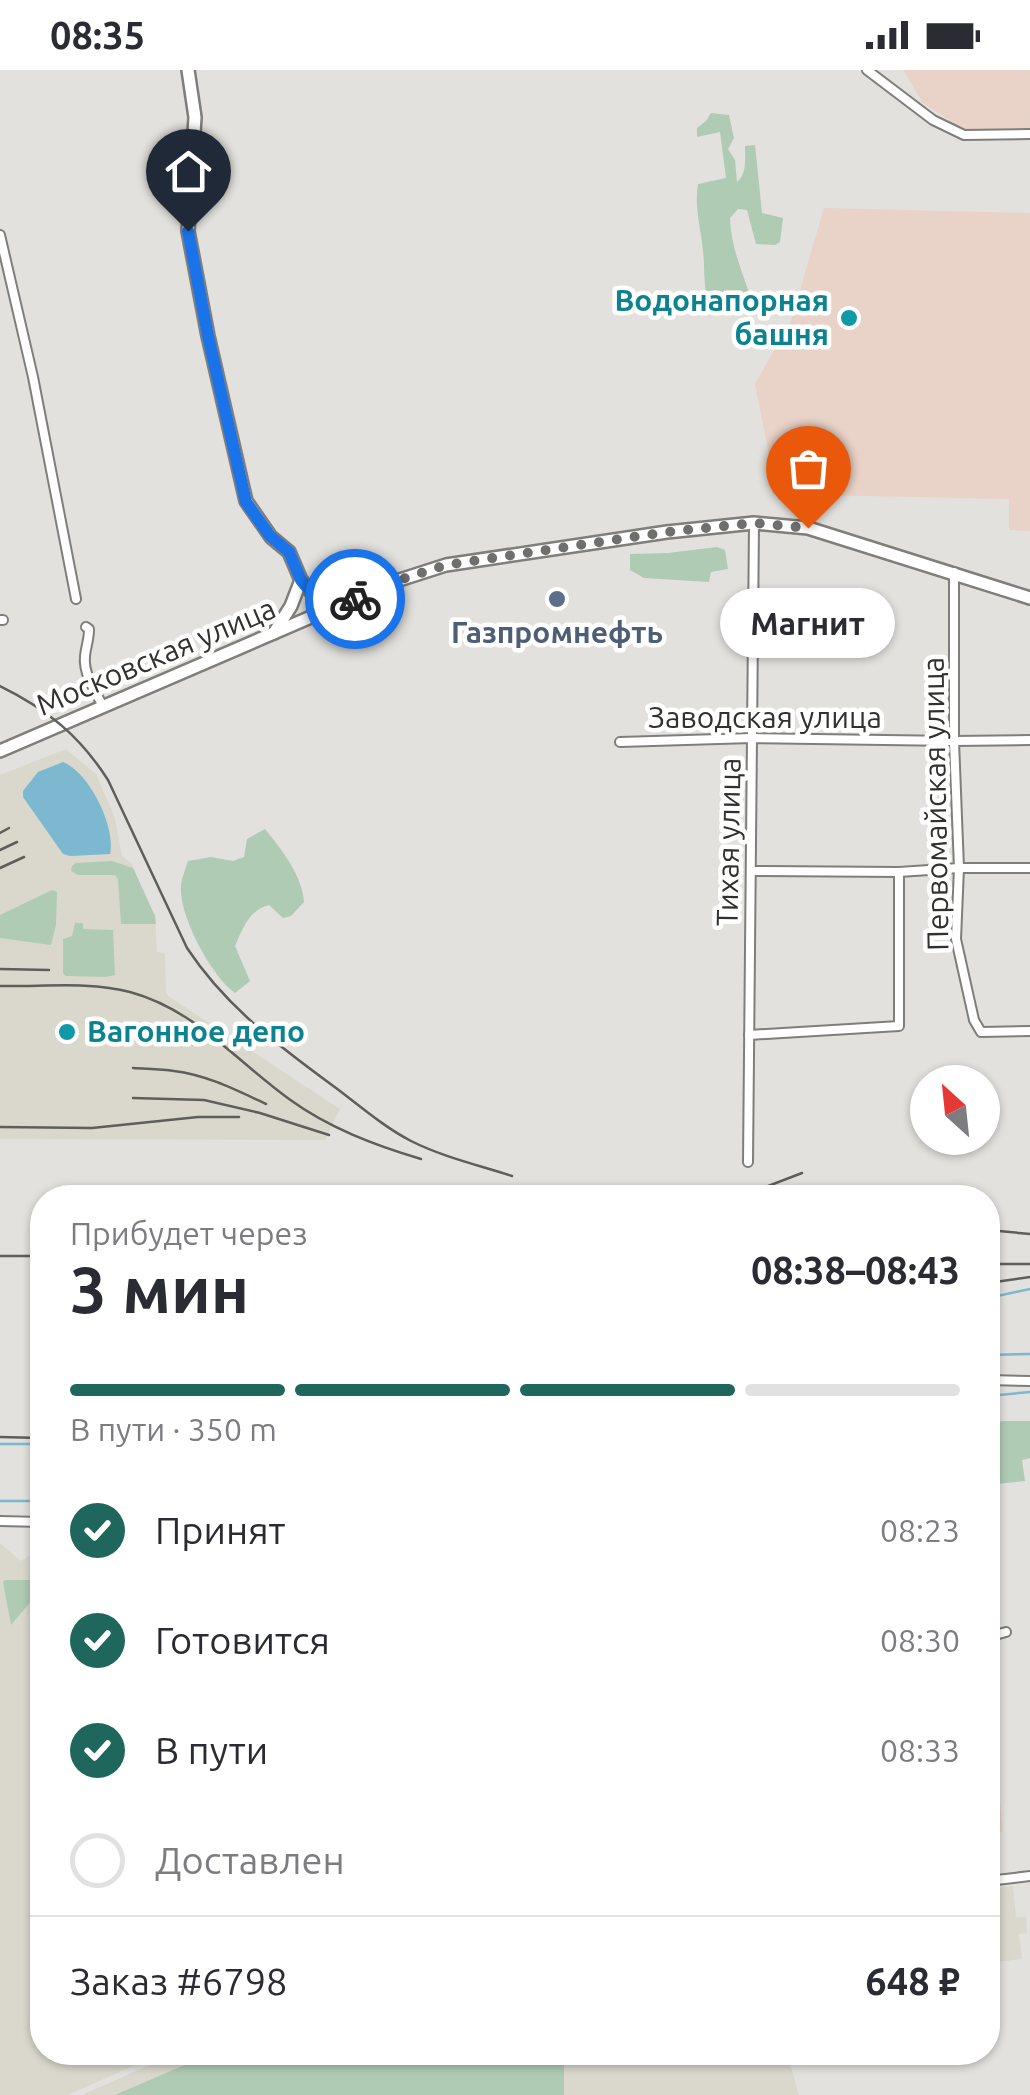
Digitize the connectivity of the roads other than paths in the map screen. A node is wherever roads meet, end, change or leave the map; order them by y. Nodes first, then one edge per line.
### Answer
1 (188, 70) edge
2 (866, 70) edge
3 (1030, 134) edge
4 (0, 235) edge
5 (754, 523) junction
6 (954, 572) junction
7 (301, 580) junction
8 (1030, 598) edge
9 (76, 599) dead end
10 (344, 604) junction
11 (292, 606) junction
12 (302, 622) junction
13 (86, 626) dead end
14 (272, 635) junction
15 (103, 706) junction
16 (752, 738) junction
17 (1030, 740) edge
18 (954, 741) junction
19 (620, 742) dead end
20 (0, 751) edge
21 (959, 868) junction
22 (1030, 868) edge
23 (751, 871) junction
24 (898, 872) junction
25 (1030, 1031) edge
26 (749, 1035) junction
27 (748, 1162) dead end
28 (1000, 1380) edge
29 (1030, 1381) edge
30 (0, 1521) edge
31 (30, 1522) edge
32 (1006, 1632) dead end
33 (1000, 1634) edge
34 (1030, 1876) edge
35 (1000, 1880) edge

1 - 7 street
2 - 3 street
4 - 9 street
5 - 6 street, Московская улица
5 - 10 street, Московская улица
5 - 16 street, Тихая улица
6 - 8 street, Московская улица
6 - 18 street, Первомайская улица
7 - 10 street
7 - 11 street
10 - 12 street, Московская улица
11 - 12 street
11 - 14 street
12 - 14 street, Московская улица
13 - 15 street
14 - 15 street, Московская улица
15 - 20 street, Московская улица
16 - 18 street, Заводская улица
16 - 19 street, Заводская улица
16 - 23 street, Тихая улица
17 - 18 street, Заводская улица
18 - 21 street, Первомайская улица
21 - 22 street
21 - 24 street
21 - 25 street, Первомайская улица
23 - 24 street
23 - 26 street, Тихая улица
24 - 26 street
26 - 27 street, Тихая улица
28 - 29 street
30 - 31 street
32 - 33 street
34 - 35 street

